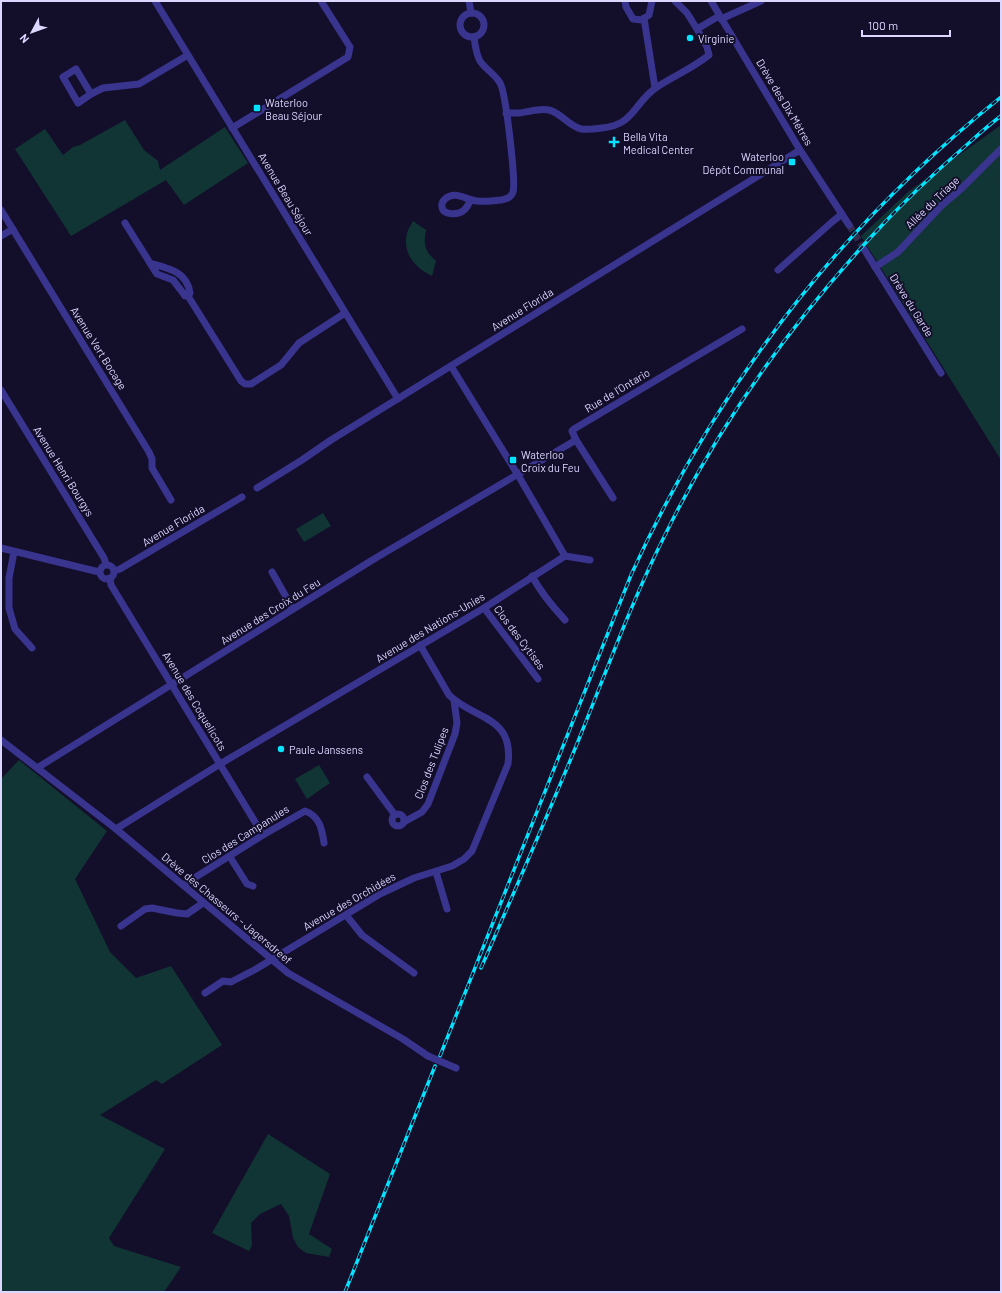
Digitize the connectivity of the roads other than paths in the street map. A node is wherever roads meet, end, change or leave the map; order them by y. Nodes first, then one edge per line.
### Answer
1 (155, 1) edge
2 (321, 1) edge
3 (469, 1) edge
4 (625, 1) edge
5 (652, 1) edge
6 (675, 1) edge
7 (711, 1) edge
8 (761, 1) edge
9 (471, 13) junction
10 (720, 17) junction
11 (644, 18) junction
12 (696, 29) junction
13 (474, 37) junction
14 (188, 55) junction
15 (655, 88) junction
16 (91, 94) junction
17 (506, 113) junction
18 (232, 128) junction
19 (1001, 149) edge
20 (800, 150) junction
21 (471, 200) dead end
22 (1, 210) edge
23 (842, 214) junction
24 (125, 223) dead end
25 (849, 225) tunnel mouth
26 (12, 229) junction
27 (1, 236) edge
28 (864, 249) tunnel mouth
29 (150, 263) junction
30 (875, 267) junction
31 (778, 270) dead end
32 (177, 272) junction
33 (173, 280) junction
34 (188, 296) junction
35 (345, 313) junction
36 (742, 329) dead end
37 (451, 366) junction
38 (941, 373) dead end
39 (1, 390) edge
40 (398, 399) junction
41 (576, 440) junction
42 (518, 475) junction
43 (257, 488) dead end
44 (242, 497) dead end
45 (613, 498) dead end
46 (171, 500) dead end
47 (1, 548) edge
48 (14, 552) junction
49 (565, 556) junction
50 (590, 560) dead end
51 (106, 564) junction
52 (114, 571) junction
53 (99, 572) junction
54 (272, 572) dead end
55 (532, 576) junction
56 (110, 578) junction
57 (484, 608) junction
58 (293, 609) junction
59 (565, 620) dead end
60 (420, 646) junction
61 (32, 648) dead end
62 (538, 679) dead end
63 (171, 686) junction
64 (454, 700) junction
65 (469, 709) junction
66 (457, 722) junction
67 (1, 740) edge
68 (220, 764) junction
69 (37, 768) junction
70 (367, 778) dead end
71 (116, 829) junction
72 (263, 835) junction
73 (324, 843) dead end
74 (230, 857) junction
75 (436, 872) junction
76 (183, 885) junction
77 (253, 886) dead end
78 (203, 903) junction
79 (447, 910) dead end
80 (346, 915) junction
81 (121, 926) dead end
82 (272, 959) junction
83 (414, 973) dead end
84 (205, 993) dead end
85 (456, 1068) dead end

1 - 14 street, Avenue Beau Séjour
2 - 18 street
3 - 9 street
4 - 11 street
5 - 11 street
6 - 12 street
7 - 10 street, Drève des Dix Mètres
8 - 10 street
9 - 13 street
9 - 13 street
10 - 12 street
10 - 20 street, Drève des Dix Mètres
11 - 15 street
12 - 15 street
13 - 17 street
14 - 16 street
14 - 18 street, Avenue Beau Séjour
15 - 17 street
16 - 16 street
17 - 21 street
18 - 35 street, Avenue Beau Séjour
19 - 30 street, Allée du Triage
20 - 23 street, Drève des Dix Mètres
20 - 37 street, Avenue Florida
22 - 26 street, Avenue Vert Bocage
23 - 25 street
23 - 31 street
24 - 29 street
26 - 27 street
26 - 46 street, Avenue Vert Bocage
28 - 30 street, Drève du Garde
29 - 32 street
29 - 33 street
30 - 38 street, Drève du Garde
32 - 33 street
32 - 34 street
33 - 34 street
34 - 35 street
35 - 40 street, Avenue Beau Séjour
36 - 41 street, Rue de l'Ontario
37 - 40 street, Avenue Florida
37 - 42 street
39 - 51 street, Avenue Henri Bourgys
40 - 43 street, Avenue Florida
41 - 42 street
41 - 45 street
42 - 49 street
42 - 58 street, Avenue des Croix du Feu
44 - 52 street, Avenue Florida
47 - 48 street
48 - 53 street
48 - 61 street
49 - 50 street
49 - 55 street, Avenue des Nations-Unies
51 - 52 street
51 - 53 street
52 - 56 street
53 - 56 street
54 - 58 street
55 - 57 street, Avenue des Nations-Unies
55 - 59 street
56 - 63 street, Avenue des Coquelicots
57 - 60 street, Avenue des Nations-Unies
57 - 62 street, Clos des Cytises
58 - 63 street, Avenue des Croix du Feu
60 - 64 street, Avenue des Orchidées
60 - 68 street, Avenue des Nations-Unies
63 - 68 street, Avenue des Coquelicots
63 - 69 street, Avenue des Croix du Feu
64 - 65 street, Avenue des Orchidées
64 - 66 street, Clos des Tulipes
65 - 66 street, Clos des Tulipes
65 - 75 street, Avenue des Orchidées
66 - 70 street, Clos des Tulipes
67 - 69 street, Drève des Chasseurs - Jagersdreef
68 - 71 street, Avenue des Nations-Unies
68 - 72 street, Avenue des Coquelicots
69 - 71 street, Drève des Chasseurs - Jagersdreef
71 - 76 street, Drève des Chasseurs - Jagersdreef
72 - 73 street, Clos des Campanules
72 - 74 street, Clos des Campanules
74 - 76 street, Clos des Campanules
74 - 77 street
75 - 79 street
75 - 80 street, Avenue des Orchidées
76 - 78 street, Drève des Chasseurs - Jagersdreef
78 - 81 street
78 - 82 street, Drève des Chasseurs - Jagersdreef
80 - 82 street, Avenue des Orchidées
80 - 83 street
82 - 84 street, Avenue des Orchidées
82 - 85 street, Drève des Chasseurs - Jagersdreef, bridge

